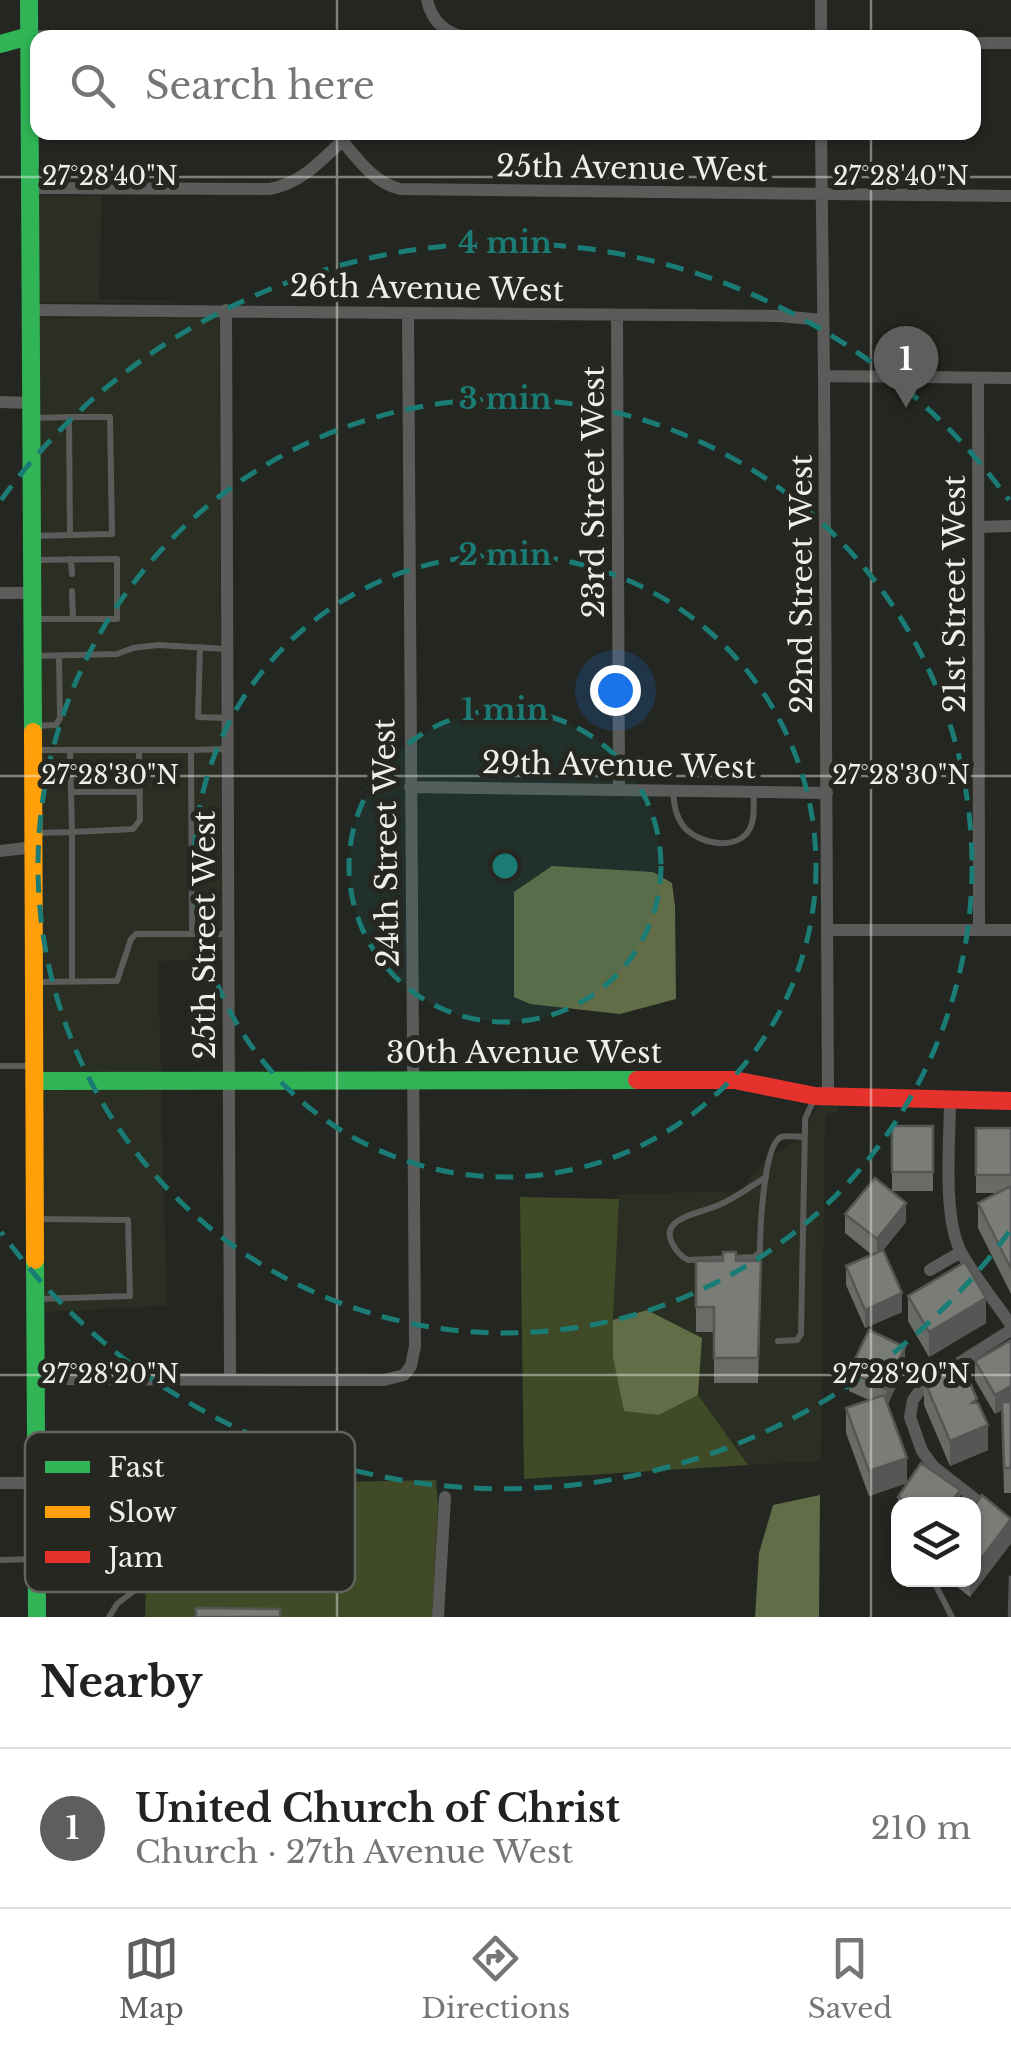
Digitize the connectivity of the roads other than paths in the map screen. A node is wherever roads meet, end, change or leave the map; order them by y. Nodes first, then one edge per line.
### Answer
1 (29, 0) edge
2 (427, 0) edge
3 (822, 0) edge
4 (447, 30) edge
5 (822, 30) edge
6 (0, 33) edge
7 (29, 36) junction
8 (981, 43) edge
9 (1011, 43) edge
10 (0, 44) edge
11 (336, 140) edge
12 (342, 140) edge
13 (820, 140) edge
14 (29, 188) junction
15 (820, 195) junction
16 (1011, 196) edge
17 (31, 310) junction
18 (226, 310) junction
19 (408, 313) junction
20 (618, 315) junction
21 (823, 320) junction
22 (824, 376) junction
23 (978, 378) junction
24 (1011, 378) edge
25 (0, 402) edge
26 (32, 410) junction
27 (69, 417) junction
28 (978, 526) junction
29 (1011, 526) edge
30 (70, 535) junction
31 (33, 536) junction
32 (71, 559) junction
33 (33, 560) junction
34 (72, 574) dead end
35 (72, 592) dead end
36 (0, 593) edge
37 (33, 593) junction
38 (33, 620) junction
39 (73, 620) junction
40 (200, 646) junction
41 (228, 649) junction
42 (34, 656) junction
43 (59, 656) junction
44 (228, 718) junction
45 (34, 726) junction
46 (228, 749) junction
47 (34, 750) junction
48 (70, 750) junction
49 (140, 750) junction
50 (190, 750) junction
51 (410, 787) junction
52 (619, 789) junction
53 (673, 790) junction
54 (71, 792) junction
55 (140, 792) junction
56 (754, 792) junction
57 (827, 793) junction
58 (72, 832) junction
59 (34, 840) junction
60 (0, 852) edge
61 (827, 930) junction
62 (979, 930) junction
63 (1011, 930) edge
64 (192, 934) junction
65 (229, 934) junction
66 (35, 982) junction
67 (72, 982) junction
68 (0, 1066) edge
69 (35, 1074) junction
70 (414, 1079) junction
71 (229, 1080) junction
72 (822, 1096) junction
73 (950, 1100) junction
74 (1011, 1101) edge
75 (804, 1137) junction
76 (766, 1177) junction
77 (35, 1219) junction
78 (961, 1252) junction
79 (930, 1270) dead end
80 (35, 1299) junction
81 (1011, 1327) edge
82 (778, 1341) dead end
83 (36, 1379) junction
84 (230, 1380) junction
85 (36, 1432) edge
86 (0, 1483) edge
87 (25, 1484) edge
88 (445, 1497) dead end
89 (968, 1497) edge
90 (981, 1507) edge
91 (1011, 1527) edge
92 (937, 1587) edge
93 (37, 1592) edge
94 (132, 1592) edge
95 (37, 1617) edge
96 (109, 1617) edge
97 (438, 1617) edge
98 (952, 1617) edge

1 - 7 street
2 - 4 street
3 - 5 street
6 - 7 street
7 - 10 street
7 - 14 street
8 - 9 street
11 - 14 street
12 - 15 street, 25th Avenue West
13 - 15 street, 22nd Street West
14 - 17 street
15 - 16 street, 25th Avenue West
15 - 21 street, 22nd Street West
17 - 18 street, 26th Avenue West
17 - 26 street
18 - 19 street, 26th Avenue West
18 - 41 street, 25th Street West
19 - 20 street, 26th Avenue West
19 - 51 street, 24th Street West
20 - 21 street, 26th Avenue West
20 - 52 street, 23rd Street West
21 - 22 street, 22nd Street West
22 - 23 street
22 - 57 street, 22nd Street West
23 - 24 street
23 - 28 street, 21st Street West
25 - 26 street
26 - 27 lane
26 - 31 street
27 - 30 lane
27 - 30 lane
28 - 29 street
28 - 62 street, 21st Street West
30 - 31 lane
31 - 33 street
32 - 33 lane
32 - 34 lane
32 - 39 lane
33 - 37 street
35 - 39 lane
36 - 37 street
37 - 38 street
38 - 39 lane
38 - 42 street
40 - 41 lane
40 - 43 lane
40 - 44 lane
41 - 44 street, 25th Street West
42 - 43 lane
42 - 45 street
43 - 45 lane
44 - 46 street, 25th Street West
45 - 47 street
46 - 50 lane
46 - 65 street, 25th Street West
47 - 48 lane
47 - 59 street
48 - 49 lane
48 - 54 lane
49 - 50 lane
49 - 55 lane
50 - 64 lane
51 - 52 street, 29th Avenue West
51 - 70 street, 24th Street West
52 - 53 street, 29th Avenue West
53 - 56 street, 29th Avenue West
53 - 56 lane
54 - 55 lane
54 - 58 lane
55 - 58 lane
56 - 57 street, 29th Avenue West
57 - 61 street, 22nd Street West
58 - 59 lane
58 - 67 lane
59 - 60 street
59 - 66 street
61 - 62 street
61 - 72 street, 22nd Street West
62 - 63 street
64 - 65 lane
64 - 67 lane
65 - 71 street, 25th Street West
66 - 67 lane
66 - 69 street
68 - 69 lane
69 - 71 street, 30th Avenue West
69 - 77 street
70 - 71 street, 30th Avenue West
70 - 72 street, 30th Avenue West
70 - 84 street, 24th Street West
71 - 84 street, 25th Street West
72 - 73 street, 30th Avenue West
72 - 75 lane
73 - 74 street, 30th Avenue West
73 - 78 street
75 - 76 lane
75 - 82 lane
76 - 76 lane
77 - 80 street
77 - 80 lane
78 - 79 street
78 - 81 street
80 - 83 street
81 - 89 street
83 - 84 street
83 - 85 street
86 - 87 street
88 - 97 street
90 - 91 street
92 - 98 lane
93 - 95 street
94 - 96 lane

